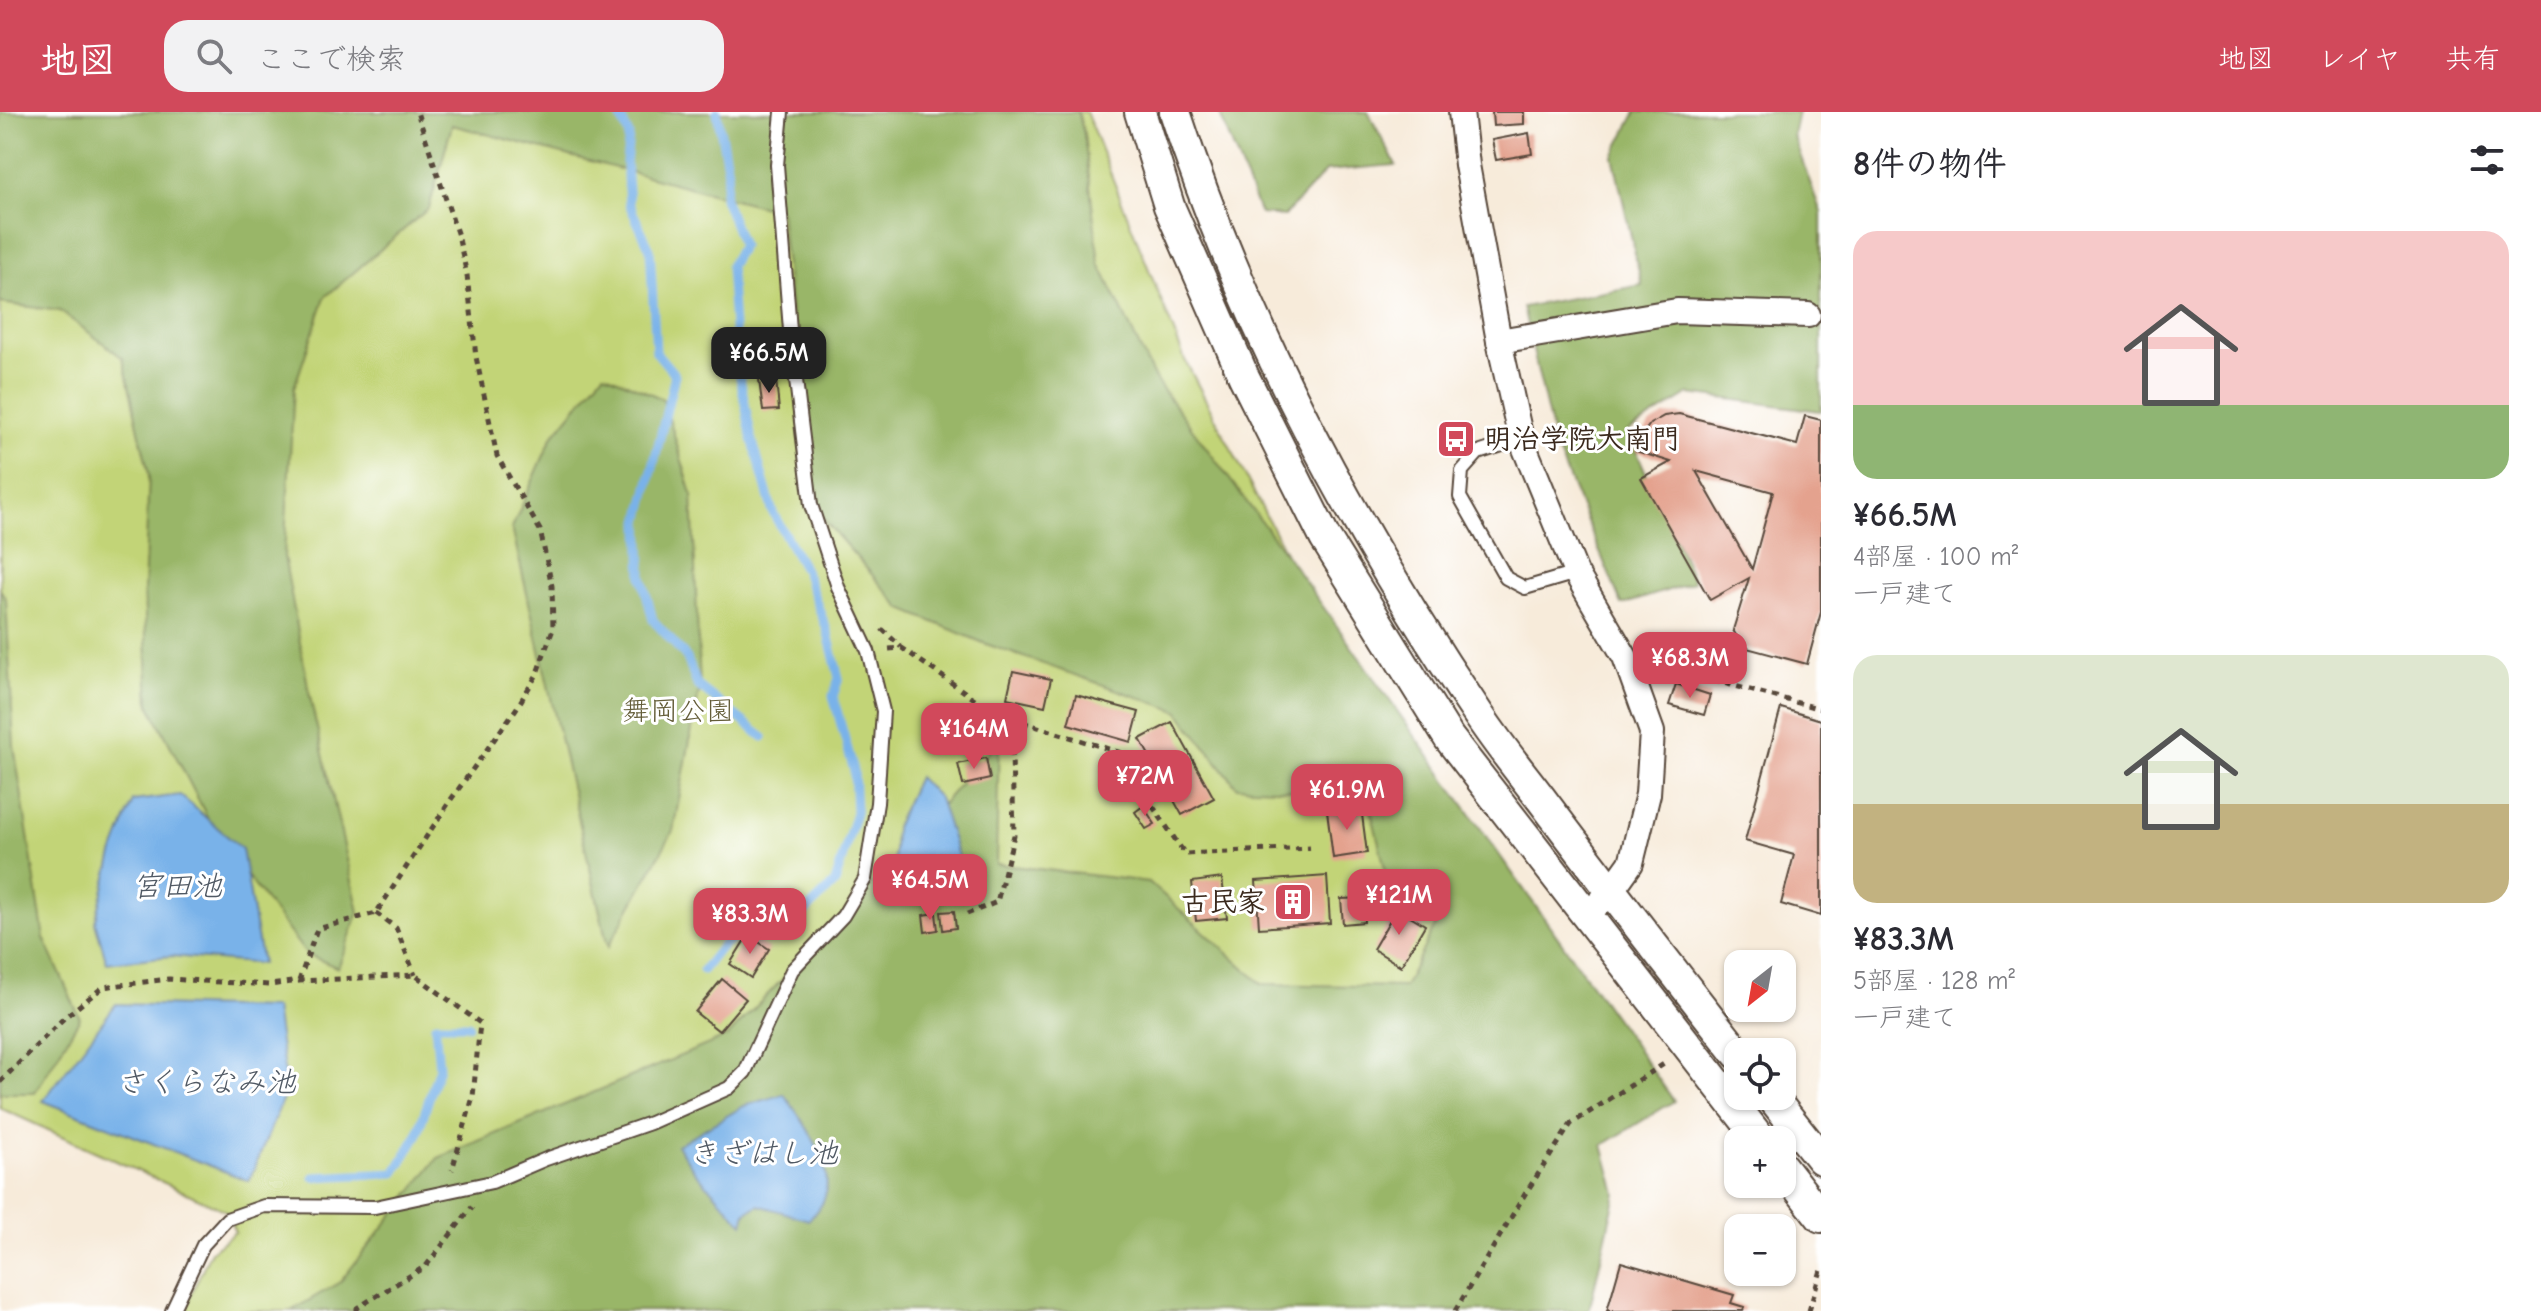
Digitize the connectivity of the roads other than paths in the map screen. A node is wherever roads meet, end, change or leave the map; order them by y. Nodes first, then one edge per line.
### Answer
1 (782, 112) edge
2 (1140, 112) edge
3 (1175, 112) edge
4 (1461, 112) edge
5 (1808, 315) dead end
6 (1499, 341) junction
7 (1521, 439) junction
8 (1576, 573) junction
9 (1611, 891) junction
10 (1586, 916) junction
11 (1726, 1038) edge
12 (1782, 1110) edge
13 (1750, 1126) edge
14 (1821, 1159) edge
15 (1796, 1185) edge
16 (1821, 1217) edge
17 (172, 1311) edge

1 - 17 lane
2 - 10 street
3 - 9 street
4 - 6 street
5 - 6 street
6 - 7 street
7 - 8 street
7 - 8 lane
8 - 9 street
9 - 10 street
9 - 11 street
10 - 13 street
12 - 14 street
15 - 16 street

